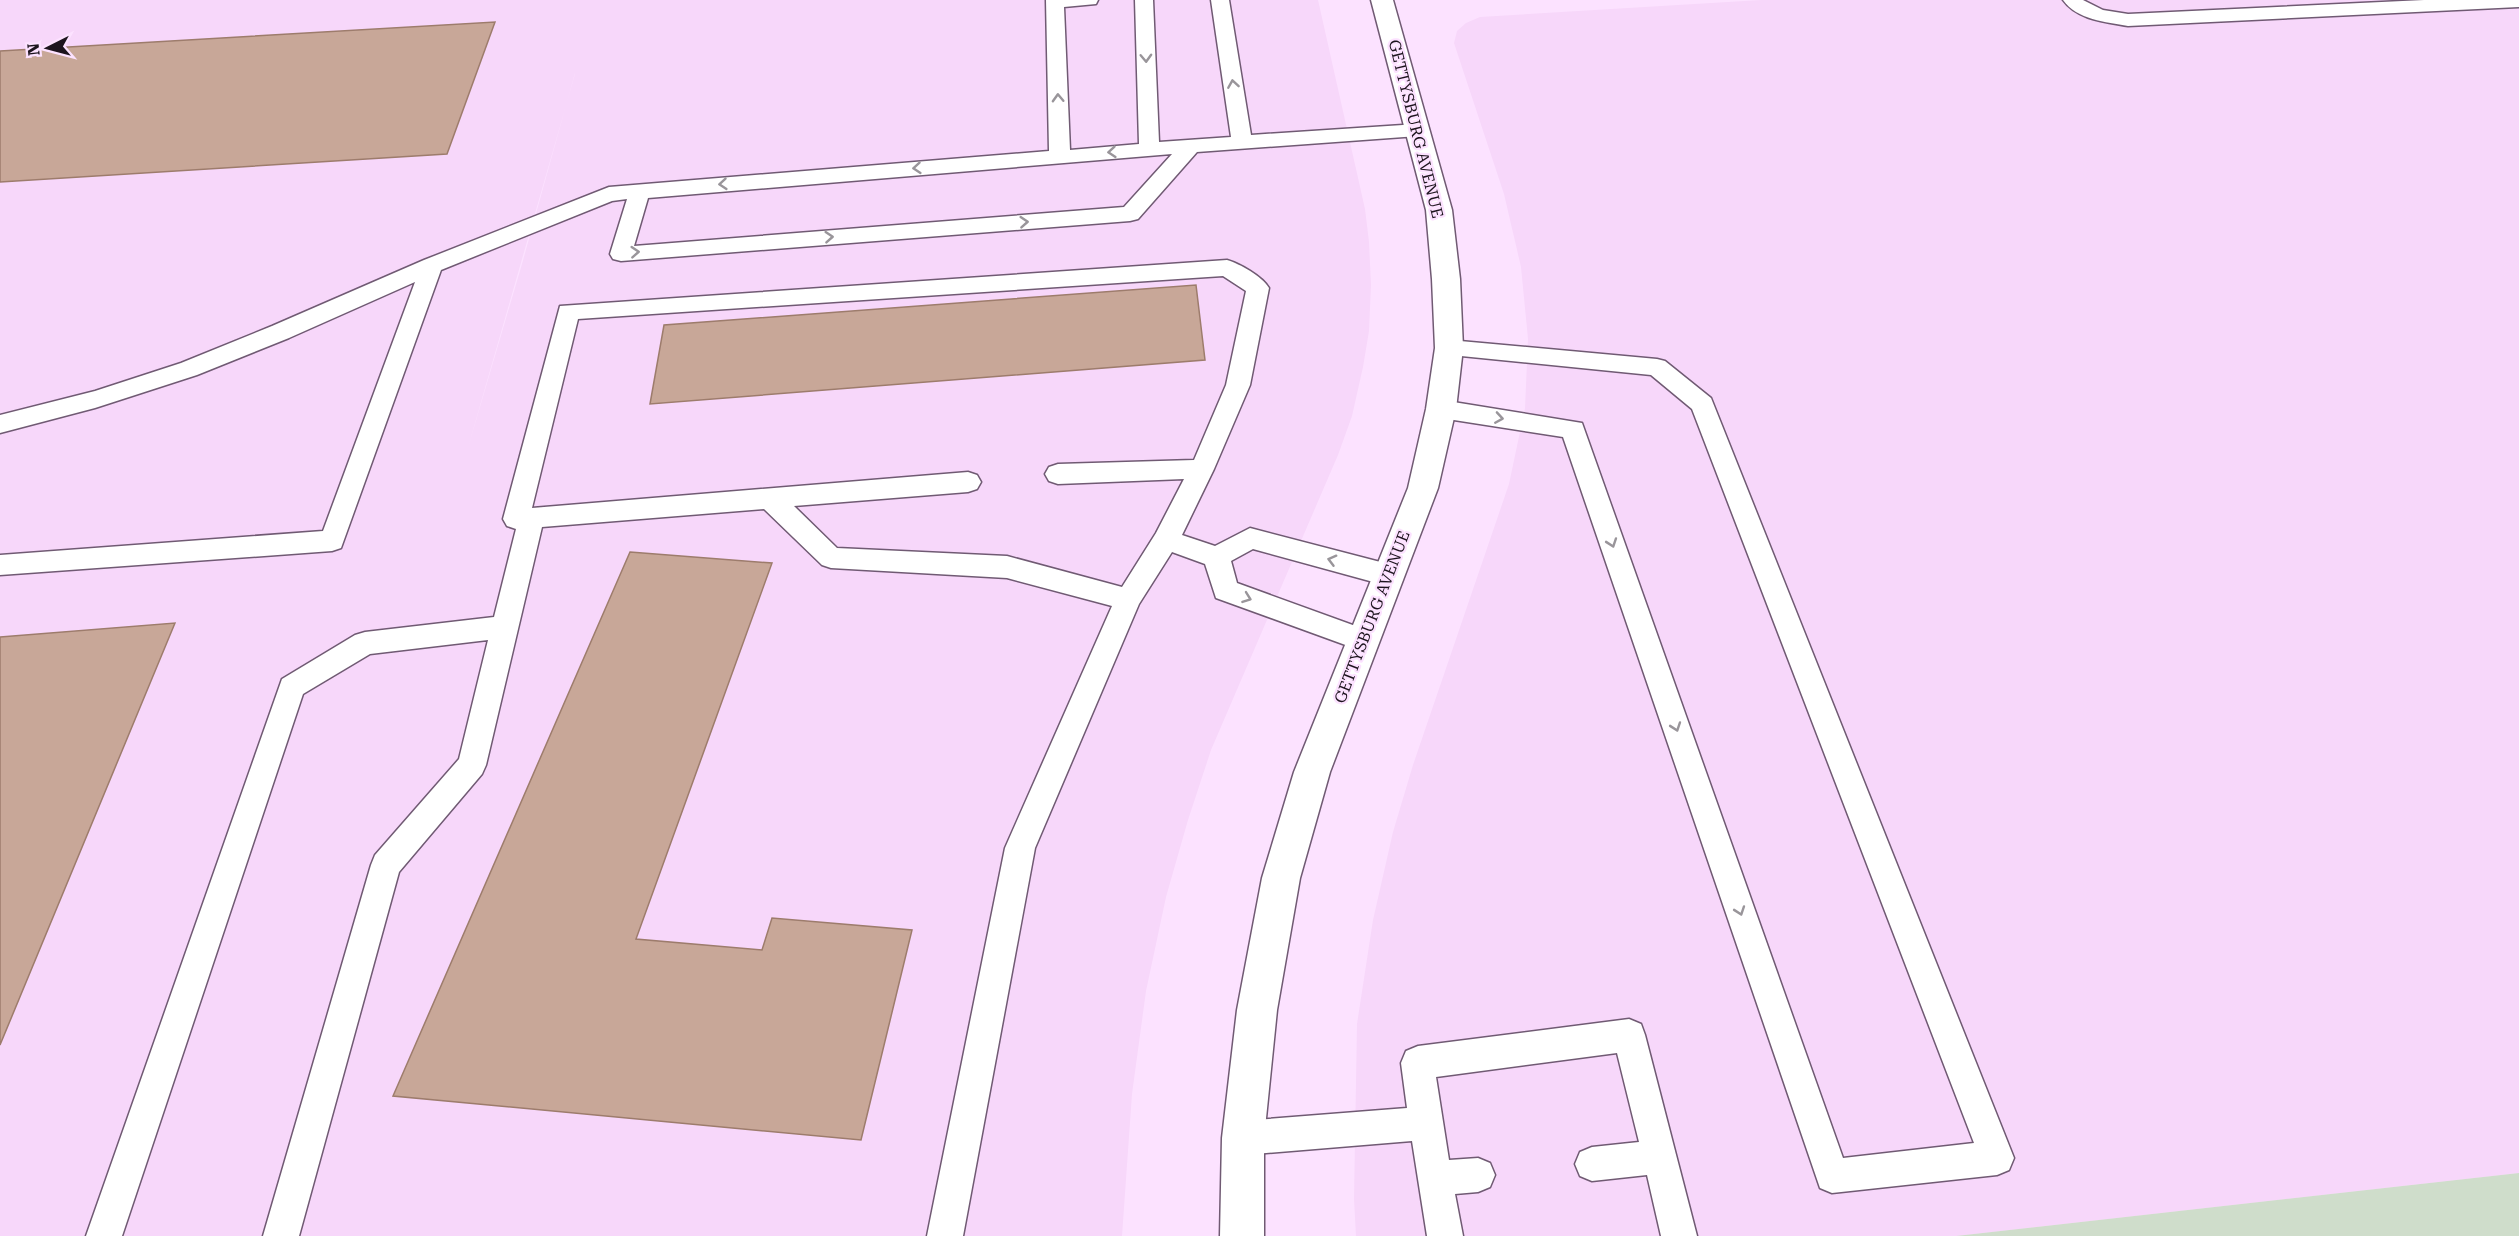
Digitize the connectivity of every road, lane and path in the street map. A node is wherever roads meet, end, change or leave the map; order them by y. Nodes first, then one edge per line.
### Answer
1 (1089, 0) edge
2 (1144, 0) edge
3 (1220, 0) edge
4 (1382, 0) edge
5 (2072, 0) edge
6 (2519, 1) edge
7 (2334, 5) edge
8 (1418, 130) junction
9 (1242, 142) junction
10 (1191, 146) junction
11 (1149, 149) junction
12 (1060, 156) junction
13 (640, 190) junction
14 (432, 265) junction
15 (1449, 348) junction
16 (1441, 409) junction
17 (0, 424) edge
18 (1202, 470) junction
19 (1058, 474) dead end
20 (968, 482) dead end
21 (770, 499) junction
22 (531, 518) junction
23 (1166, 540) junction
24 (1217, 556) junction
25 (0, 565) edge
26 (1388, 575) junction
27 (1128, 600) junction
28 (506, 627) junction
29 (1362, 640) junction
30 (1426, 1123) junction
31 (1243, 1138) junction
32 (1659, 1157) junction
33 (1592, 1164) dead end
34 (1478, 1175) dead end
35 (1435, 1179) junction
36 (104, 1236) edge
37 (280, 1236) edge
38 (945, 1236) edge
39 (1242, 1236) edge
40 (1445, 1236) edge
41 (1679, 1236) edge

12 -> 1 lane
2 -> 11 lane
9 -> 3 lane
4 - 8 street, GETTYSBURG AVENUE
5 - 7 lane
6 - 7 lane
8 - 9 lane
8 - 15 street, GETTYSBURG AVENUE
9 - 10 lane
10 - 11 lane
13 -> 10 lane
11 -> 12 lane
12 -> 13 lane
13 - 14 lane
14 - 17 lane
14 - 25 lane
15 - 16 street, GETTYSBURG AVENUE
16 -> 15 lane
16 - 26 street, GETTYSBURG AVENUE
18 - 19 lane
18 - 22 lane
18 - 23 lane
20 - 21 lane
21 - 22 lane
21 - 27 lane
22 - 28 lane
23 - 24 lane
23 - 27 lane
26 -> 24 lane
24 -> 29 lane
26 - 29 street, GETTYSBURG AVENUE
27 - 38 lane
28 - 36 lane
28 - 37 lane
29 - 31 street, GETTYSBURG AVENUE
30 - 31 lane
30 - 32 lane
30 - 35 lane
31 - 39 street, GETTYSBURG AVENUE
32 - 33 lane
32 - 41 lane
34 - 35 lane
35 - 40 lane

